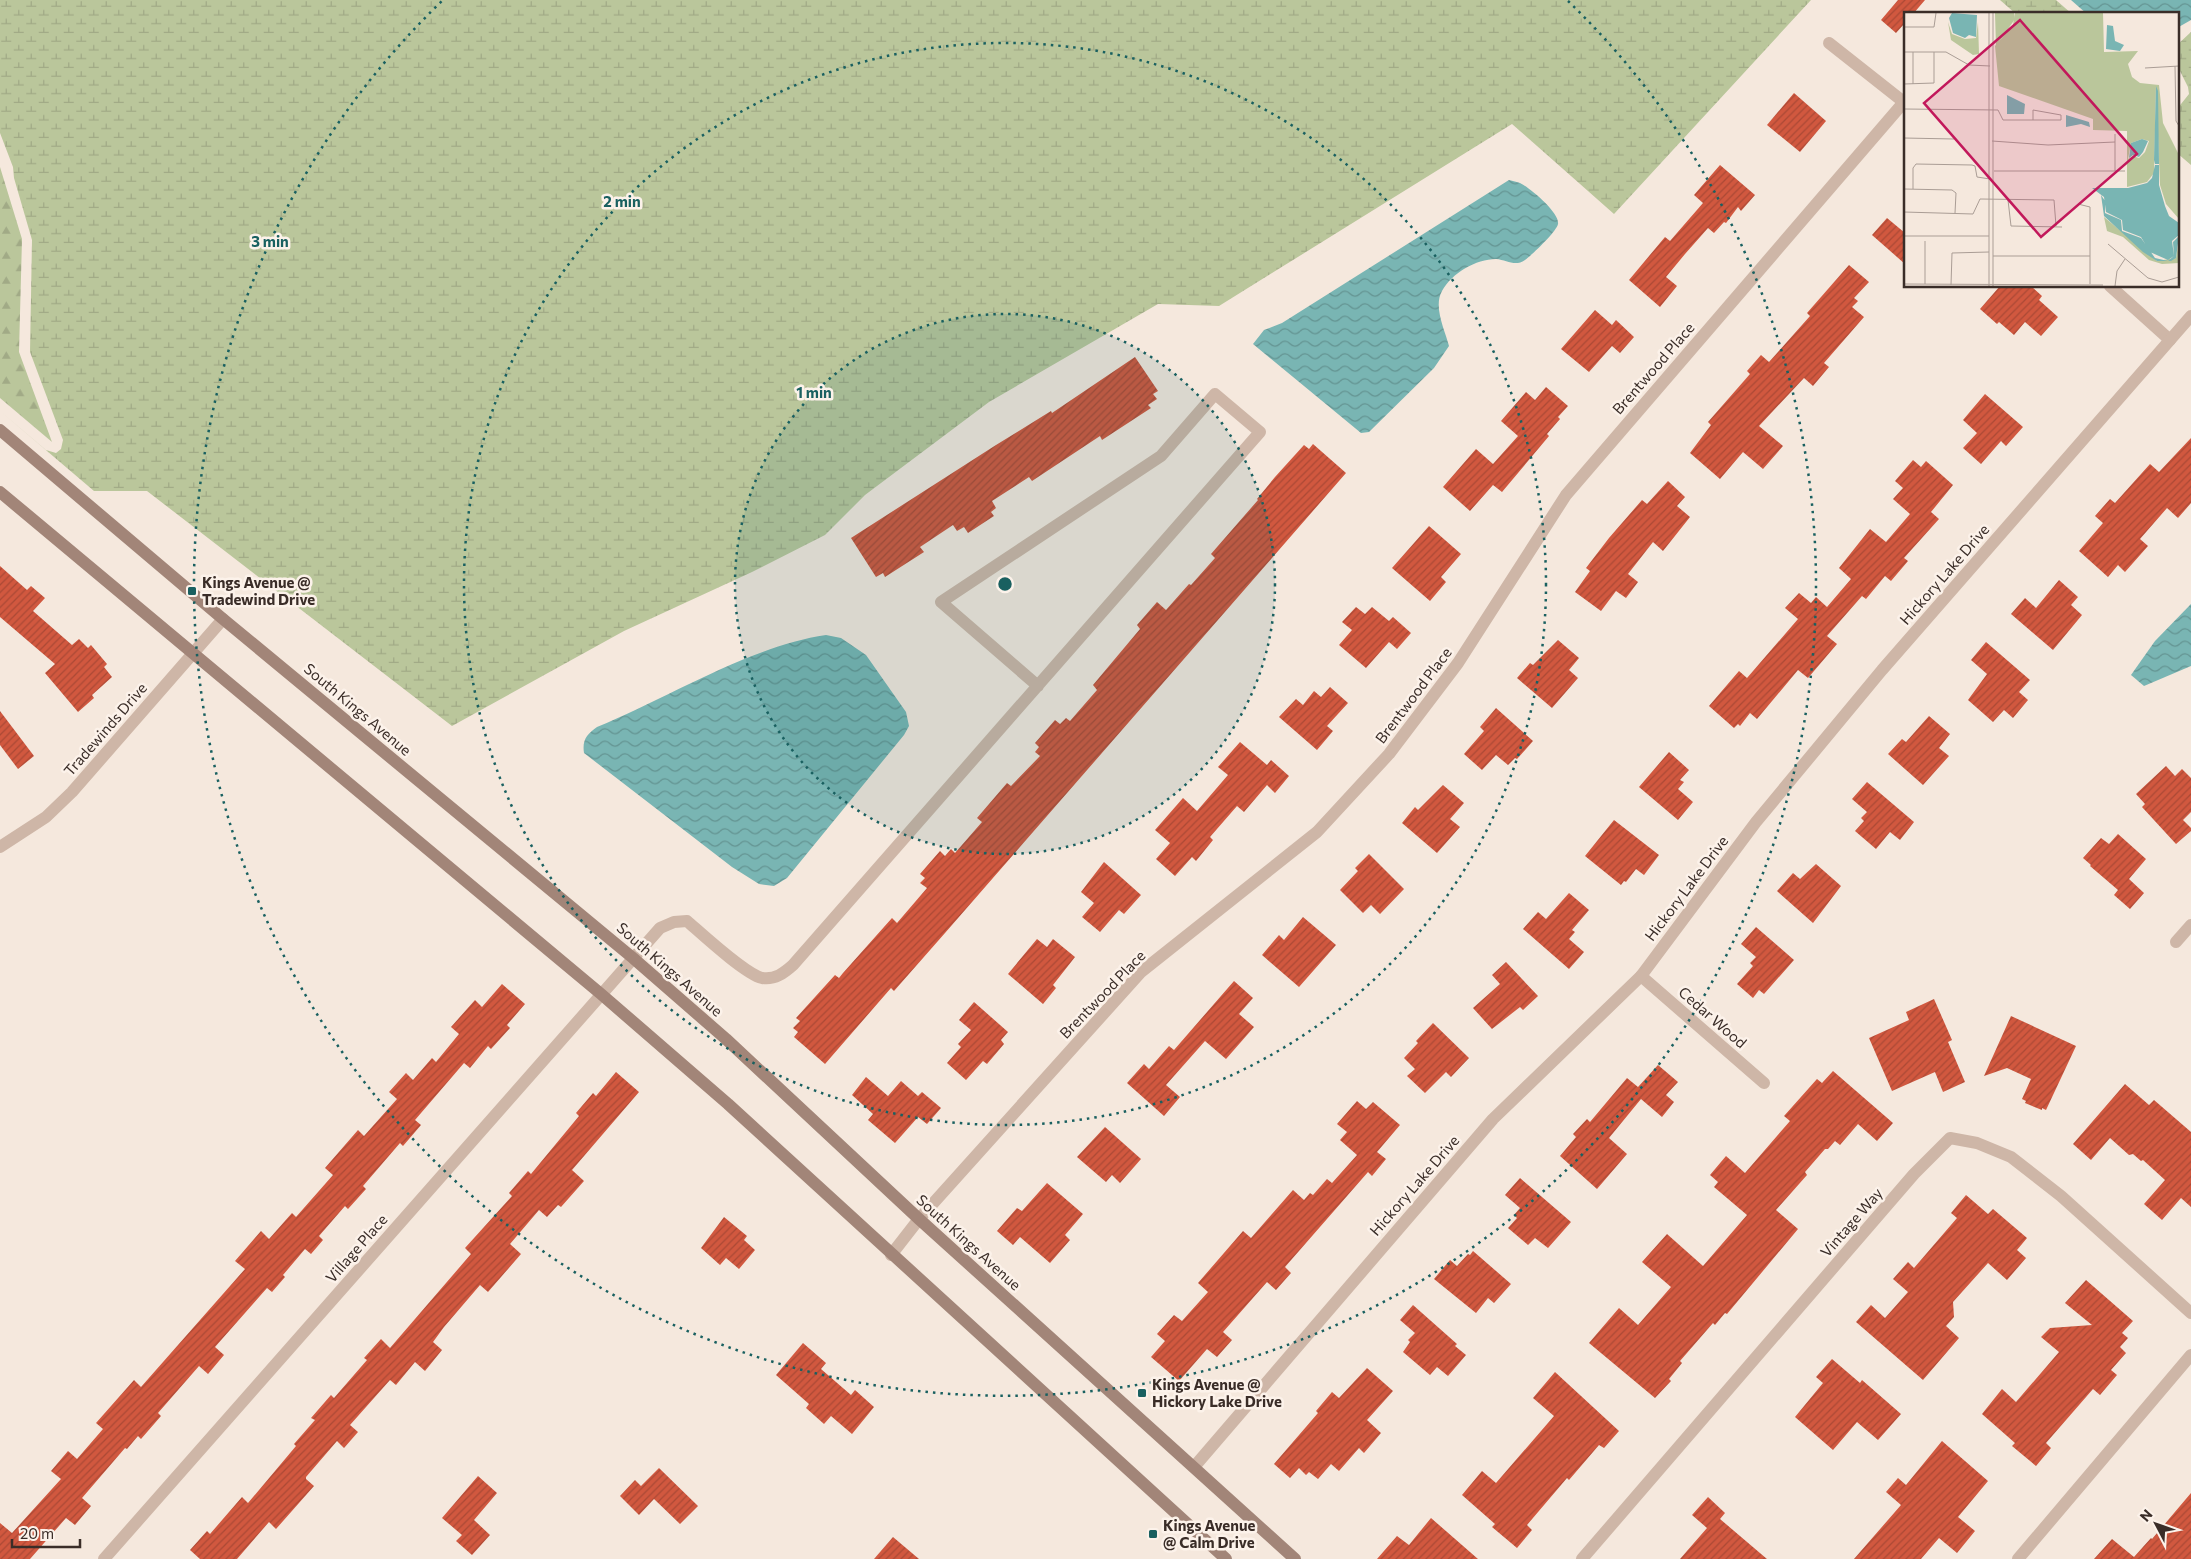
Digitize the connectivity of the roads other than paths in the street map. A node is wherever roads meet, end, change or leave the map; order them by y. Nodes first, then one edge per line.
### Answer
1 (1828, 42) dead end
2 (1904, 103) edge
3 (2112, 288) edge
4 (2191, 316) edge
5 (2170, 340) junction
6 (0, 430) edge
7 (0, 492) edge
8 (223, 619) junction
9 (194, 653) junction
10 (1038, 686) junction
11 (0, 847) edge
12 (2191, 925) edge
13 (2176, 942) dead end
14 (633, 958) junction
15 (1641, 976) junction
16 (601, 994) junction
17 (1764, 1082) dead end
18 (919, 1219) junction
19 (891, 1255) junction
20 (2191, 1313) edge
21 (2191, 1355) edge
22 (1194, 1466) junction
23 (104, 1559) edge
24 (1226, 1559) edge
25 (1295, 1559) edge
26 (1582, 1559) edge
27 (2018, 1559) edge

1 - 2 street
2 - 18 street, Brentwood Place
3 - 5 street
4 - 5 street, Hickory Lake Drive
5 - 15 street, Hickory Lake Drive
6 - 8 main road, South Kings Avenue
7 - 9 main road
8 - 9 street, Tradewinds Drive
8 - 14 main road, South Kings Avenue
9 - 11 street, Tradewinds Drive
9 - 16 main road
10 - 10 street
10 - 14 street, Village Place
12 - 13 street
14 - 16 street, Village Place
14 - 18 main road, South Kings Avenue
15 - 17 street, Cedar Wood
15 - 22 street, Hickory Lake Drive
16 - 19 main road
16 - 23 street, Village Place
18 - 19 street, Brentwood Place
18 - 22 main road, South Kings Avenue
19 - 24 main road
20 - 26 street, Vintage Way
21 - 27 street
22 - 25 main road, South Kings Avenue

